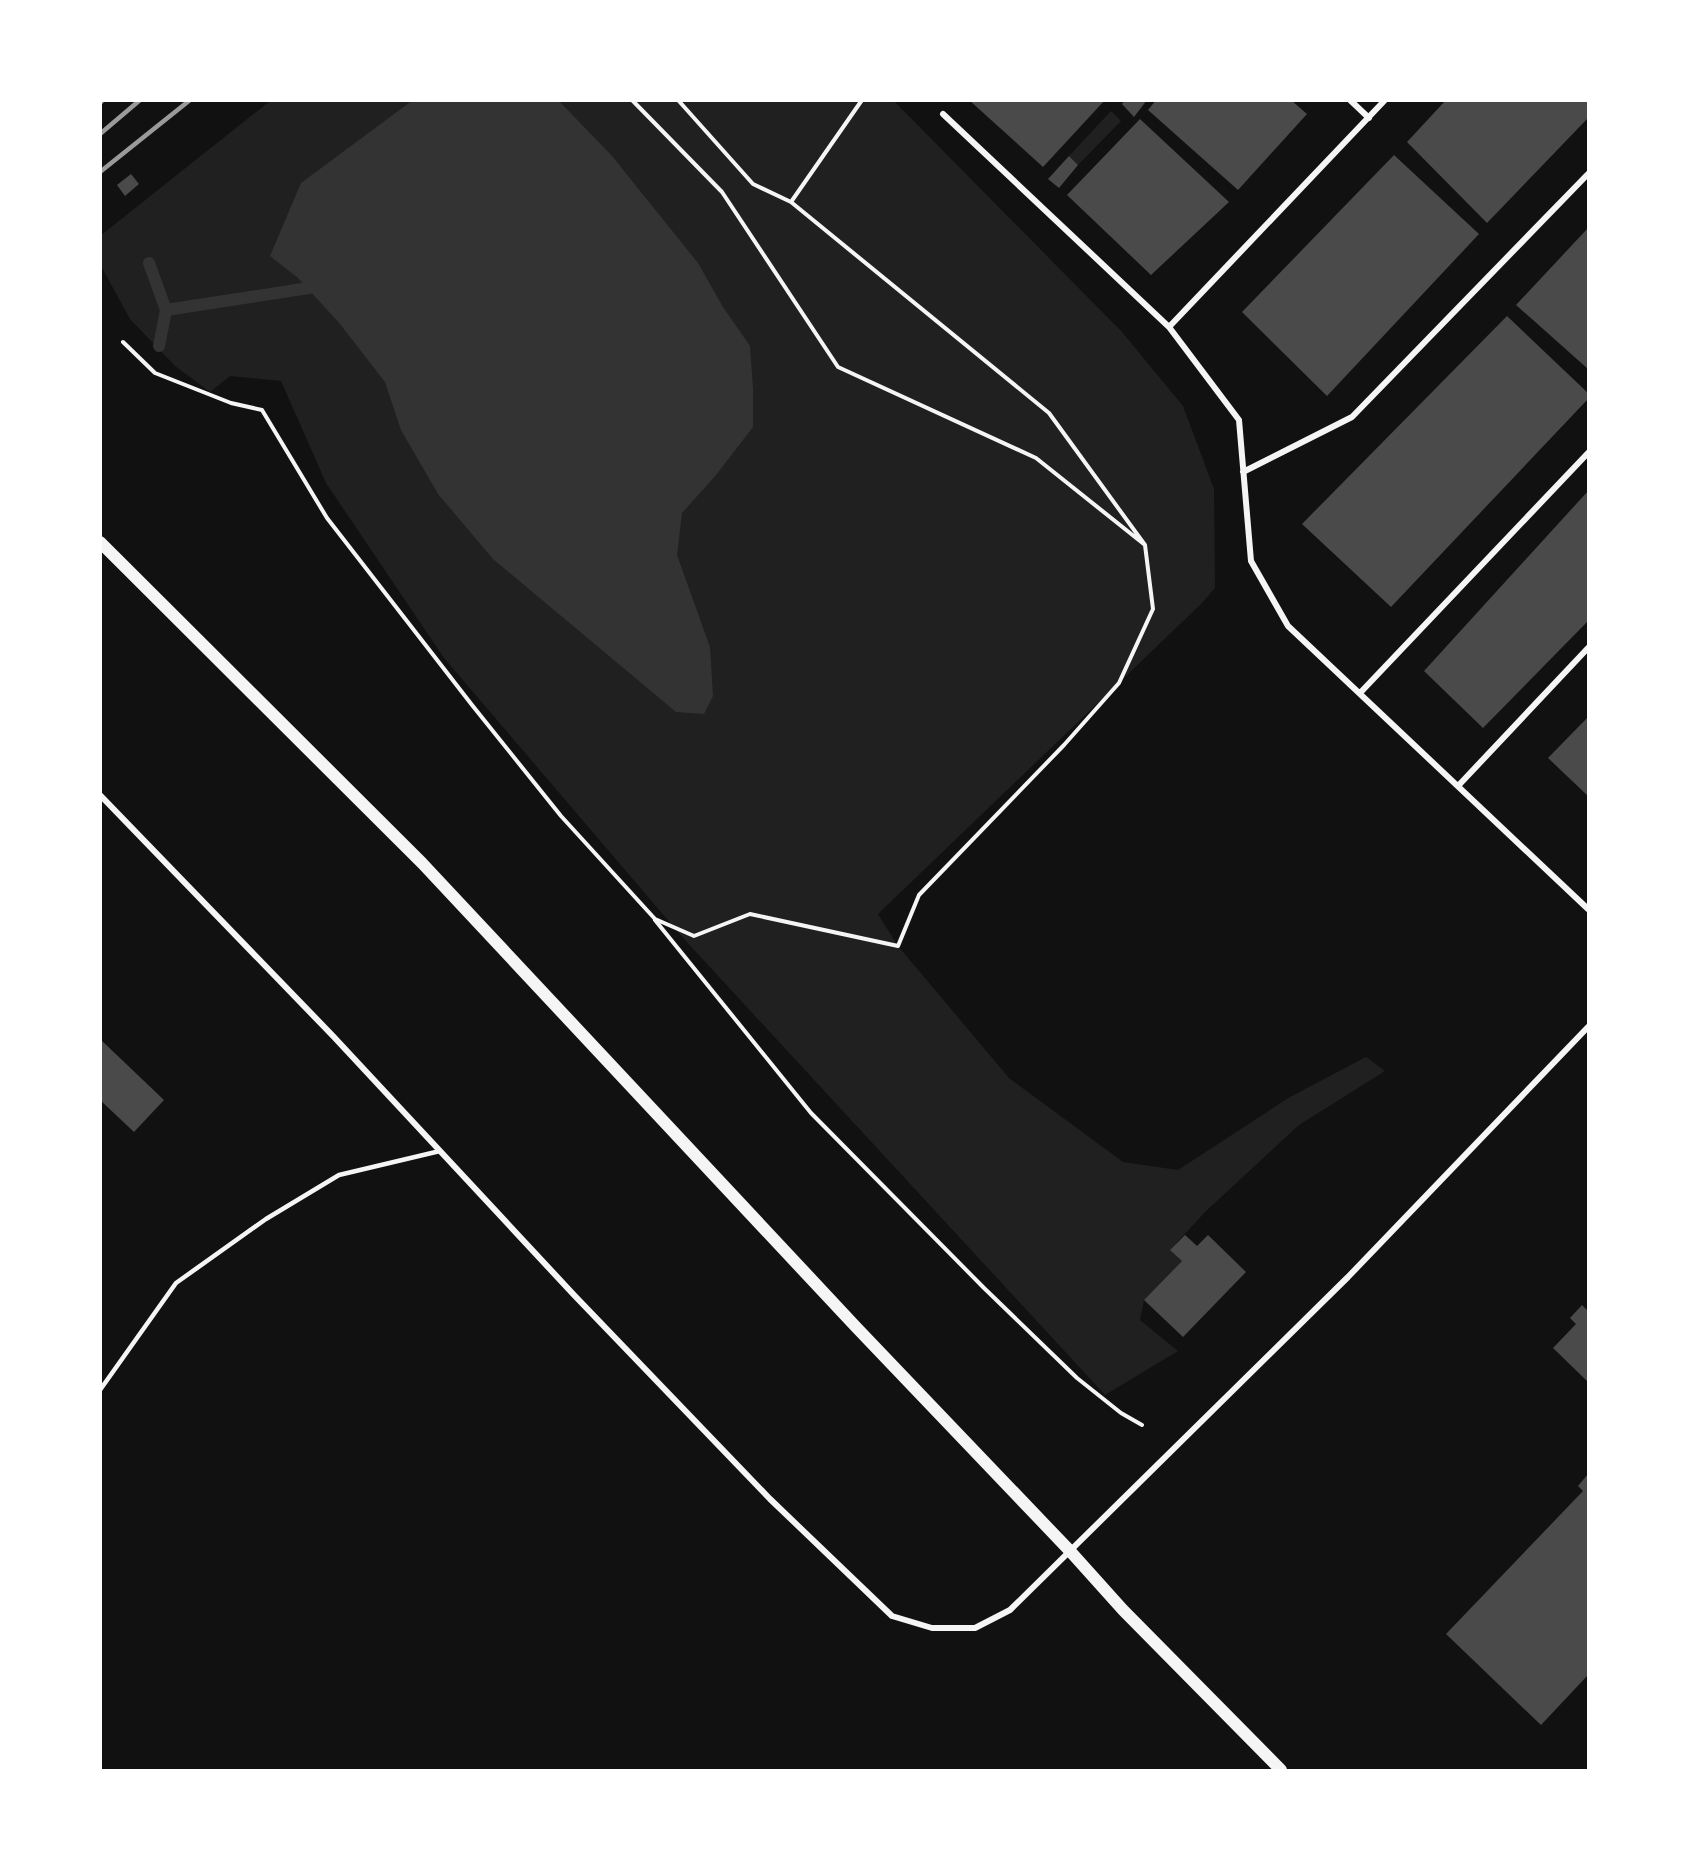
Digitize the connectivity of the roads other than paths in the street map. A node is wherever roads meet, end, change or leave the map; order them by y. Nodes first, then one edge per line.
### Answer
1 (1350, 100) edge
2 (1385, 100) edge
3 (943, 114) dead end
4 (1368, 118) junction
5 (1588, 174) edge
6 (1169, 327) junction
7 (1588, 453) edge
8 (1243, 472) junction
9 (100, 542) edge
10 (1588, 648) edge
11 (1360, 693) junction
12 (1458, 786) junction
13 (100, 795) edge
14 (1588, 909) edge
15 (1588, 1027) edge
16 (440, 1151) junction
17 (100, 1390) edge
18 (1070, 1551) junction
19 (1281, 1770) edge

1 - 4 street
2 - 4 street
3 - 6 street
4 - 6 street
5 - 8 street
6 - 8 street
7 - 11 street
8 - 11 street
9 - 18 main road
10 - 12 street
11 - 12 street
12 - 14 street
13 - 16 street
15 - 18 street
16 - 17 lane
16 - 18 street
18 - 19 main road

